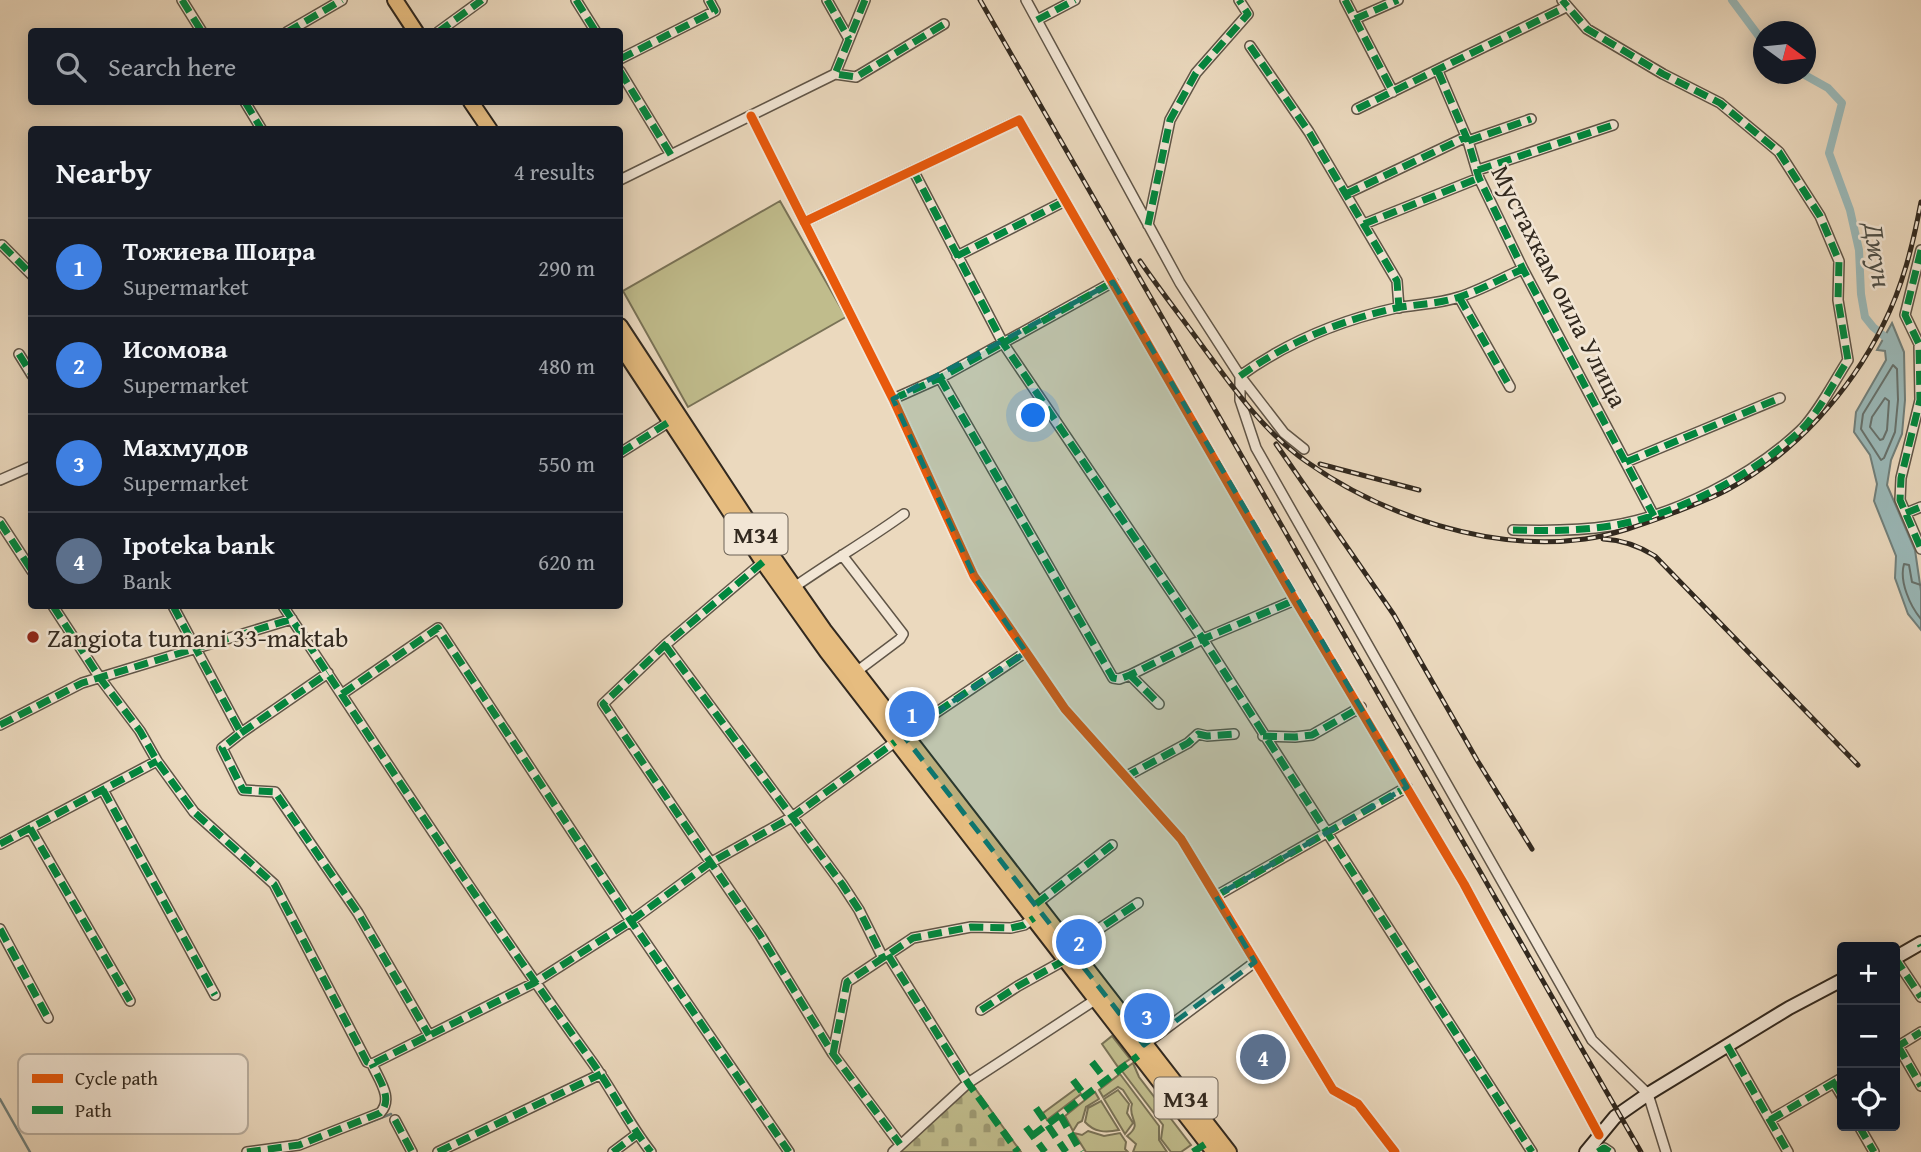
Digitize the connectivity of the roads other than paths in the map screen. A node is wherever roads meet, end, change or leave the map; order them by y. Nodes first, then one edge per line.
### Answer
1 (182, 0) edge
2 (342, 0) edge
3 (395, 0) edge
4 (403, 0) edge
5 (482, 0) edge
6 (576, 0) edge
7 (709, 0) edge
8 (827, 0) edge
9 (865, 0) edge
10 (1026, 0) edge
11 (1075, 0) edge
12 (1239, 0) edge
13 (1345, 0) edge
14 (1398, 0) edge
15 (1564, 3) edge
16 (1355, 19) junction
17 (1037, 20) junction
18 (944, 24) dead end
19 (200, 28) edge
20 (294, 28) edge
21 (413, 28) edge
22 (421, 28) edge
23 (444, 28) edge
24 (594, 28) edge
25 (849, 39) junction
26 (1251, 46) dead end
27 (623, 57) edge
28 (1438, 71) junction
29 (835, 74) junction
30 (623, 76) edge
31 (1393, 92) junction
32 (247, 105) edge
33 (463, 105) edge
34 (473, 105) edge
35 (1357, 109) dead end
36 (751, 116) junction
37 (1531, 119) dead end
38 (1613, 125) dead end
39 (260, 126) edge
40 (477, 126) edge
41 (487, 126) edge
42 (1467, 139) junction
43 (671, 155) junction
44 (914, 170) junction
45 (1479, 174) junction
46 (623, 179) edge
47 (1346, 194) junction
48 (1065, 201) junction
49 (804, 222) junction
50 (1364, 224) junction
51 (1148, 225) junction
52 (2, 245) dead end
53 (1921, 250) edge
54 (957, 256) junction
55 (1523, 269) junction
56 (28, 271) edge
57 (1113, 282) junction
58 (1459, 297) junction
59 (1399, 308) junction
60 (623, 331) edge
61 (1003, 343) junction
62 (623, 350) edge
63 (19, 354) dead end
64 (28, 369) edge
65 (1240, 376) junction
66 (940, 378) junction
67 (1510, 387) dead end
68 (1780, 398) dead end
69 (892, 399) junction
70 (1919, 413) edge
71 (669, 422) junction
72 (1304, 449) dead end
73 (623, 451) edge
74 (1626, 462) junction
75 (28, 468) edge
76 (0, 481) edge
77 (1921, 507) edge
78 (1906, 513) junction
79 (904, 514) dead end
80 (1654, 516) junction
81 (0, 522) edge
82 (1513, 530) dead end
83 (1921, 550) edge
84 (842, 555) junction
85 (762, 562) junction
86 (28, 565) edge
87 (793, 588) junction
88 (1295, 600) junction
89 (55, 609) edge
90 (175, 609) edge
91 (285, 609) edge
92 (292, 620) junction
93 (1203, 639) junction
94 (665, 645) junction
95 (197, 649) junction
96 (1026, 652) junction
97 (856, 672) junction
98 (328, 673) junction
99 (1130, 676) junction
100 (100, 678) junction
101 (342, 694) junction
102 (1159, 704) dead end
103 (1361, 707) junction
104 (0, 725) edge
105 (241, 733) junction
106 (1234, 734) dead end
107 (1264, 736) junction
108 (899, 739) junction
109 (157, 761) junction
110 (1125, 777) junction
111 (1407, 787) junction
112 (103, 790) junction
113 (792, 817) junction
114 (30, 828) junction
115 (1327, 832) junction
116 (0, 844) edge
117 (1112, 845) dead end
118 (710, 863) junction
119 (1216, 896) junction
120 (1138, 903) dead end
121 (1035, 911) junction
122 (631, 921) junction
123 (0, 929) edge
124 (1921, 945) edge
125 (1067, 954) junction
126 (1900, 956) edge
127 (886, 957) junction
128 (1255, 962) junction
129 (1900, 966) edge
130 (534, 983) junction
131 (1837, 983) edge
132 (215, 995) dead end
133 (1100, 996) junction
134 (1921, 997) edge
135 (130, 1001) dead end
136 (981, 1010) dead end
137 (48, 1017) dead end
138 (1921, 1032) edge
139 (429, 1035) junction
140 (1144, 1045) junction
141 (1727, 1045) junction
142 (1900, 1045) edge
143 (1900, 1053) edge
144 (833, 1054) junction
145 (372, 1065) junction
146 (601, 1074) junction
147 (1837, 1082) edge
148 (968, 1083) junction
149 (1921, 1086) edge
150 (1648, 1094) junction
151 (395, 1120) dead end
152 (1770, 1120) junction
153 (1862, 1131) edge
154 (637, 1134) junction
155 (1599, 1135) junction
156 (900, 1144) junction
157 (247, 1152) edge
158 (412, 1152) edge
159 (439, 1152) edge
160 (613, 1152) edge
161 (651, 1152) edge
162 (789, 1152) edge
163 (893, 1152) edge
164 (1214, 1152) edge
165 (1228, 1152) edge
166 (1395, 1152) edge
167 (1532, 1152) edge
168 (1586, 1152) edge
169 (1598, 1152) edge
170 (1610, 1152) edge
171 (1666, 1152) edge
172 (1788, 1152) edge
173 (1874, 1152) edge

1 - 19 street
2 - 20 street
3 - 21 main road
4 - 22 main road
5 - 23 street
6 - 24 street
7 - 27 street
8 - 25 street
9 - 25 street
10 - 17 street
11 - 17 street
12 - 51 street
13 - 16 street
14 - 16 street
15 - 28 street
15 - 80 street
16 - 31 street
17 - 51 street
18 - 29 street
25 - 29 street
26 - 47 street
28 - 31 street
28 - 42 street, Мустахкам оила Улица
29 - 36 street
30 - 43 street
31 - 35 street
32 - 39 street
33 - 40 main road
34 - 41 main road
36 - 43 street
36 - 49 street
37 - 42 street
38 - 45 street
42 - 45 street, Мустахкам оила Улица
42 - 47 street
43 - 46 street
44 - 48 street
44 - 49 street
44 - 54 street
45 - 50 street
45 - 55 street, Мустахкам оила Улица
47 - 50 street
48 - 54 street
48 - 57 street
49 - 69 street
50 - 59 street
51 - 65 street
52 - 56 street
53 - 70 street
54 - 61 street
55 - 58 street
55 - 74 street, Мустахкам оила Улица
57 - 61 street
57 - 88 street
58 - 59 street
58 - 67 street
59 - 65 street
60 - 87 main road, M34
61 - 66 street
61 - 93 street
62 - 71 main road, M34
63 - 64 street
65 - 72 street
65 - 150 street
66 - 69 street
66 - 99 street
68 - 74 street
69 - 96 street
70 - 78 street
71 - 73 street
71 - 85 main road, M34
74 - 80 street, Мустахкам оила Улица
75 - 76 street
77 - 78 street
78 - 83 street
79 - 84 street
80 - 82 street
81 - 86 street
84 - 87 street
84 - 97 street
85 - 94 street
85 - 108 main road, M34
87 - 97 main road, M34
88 - 93 street
88 - 103 street
89 - 100 street
90 - 95 street
91 - 92 street
92 - 95 street
92 - 98 street
93 - 99 street
93 - 107 street
94 - 113 street
94 - 118 street
95 - 100 street
95 - 105 street
96 - 108 street
96 - 110 street
97 - 108 main road, M34
98 - 101 street
98 - 105 street
99 - 102 street
100 - 104 street
100 - 109 street
101 - 122 street
101 - 130 street
103 - 107 street
103 - 111 street
105 - 139 street
106 - 110 street
107 - 115 street
108 - 113 street
108 - 121 main road, M34
109 - 112 street
109 - 145 street
110 - 119 street
111 - 115 street
111 - 155 street
112 - 114 street
112 - 132 street
113 - 118 street
113 - 127 street
114 - 116 street
114 - 135 street
115 - 119 street
115 - 167 street
117 - 121 street
118 - 122 street
118 - 144 street
119 - 128 street
120 - 125 street
121 - 125 main road, M34
121 - 127 street
122 - 130 street
122 - 162 street
123 - 137 street
124 - 126 main road
125 - 133 main road, M34
125 - 136 street
127 - 144 street
127 - 148 street
128 - 140 street
128 - 166 street
129 - 134 street
130 - 139 street
130 - 146 street
131 - 141 main road
133 - 140 main road, M34
133 - 148 street
133 - 164 main road, M34
138 - 142 street
139 - 145 street
140 - 165 main road, M34
141 - 150 main road
141 - 152 street
143 - 149 street
144 - 156 street
145 - 157 street
146 - 154 street
146 - 159 street
147 - 152 street
148 - 156 street
150 - 155 main road
150 - 171 street
151 - 158 street
152 - 172 street
153 - 173 street
154 - 160 street
154 - 161 street
155 - 168 main road
156 - 163 street
169 - 170 street

